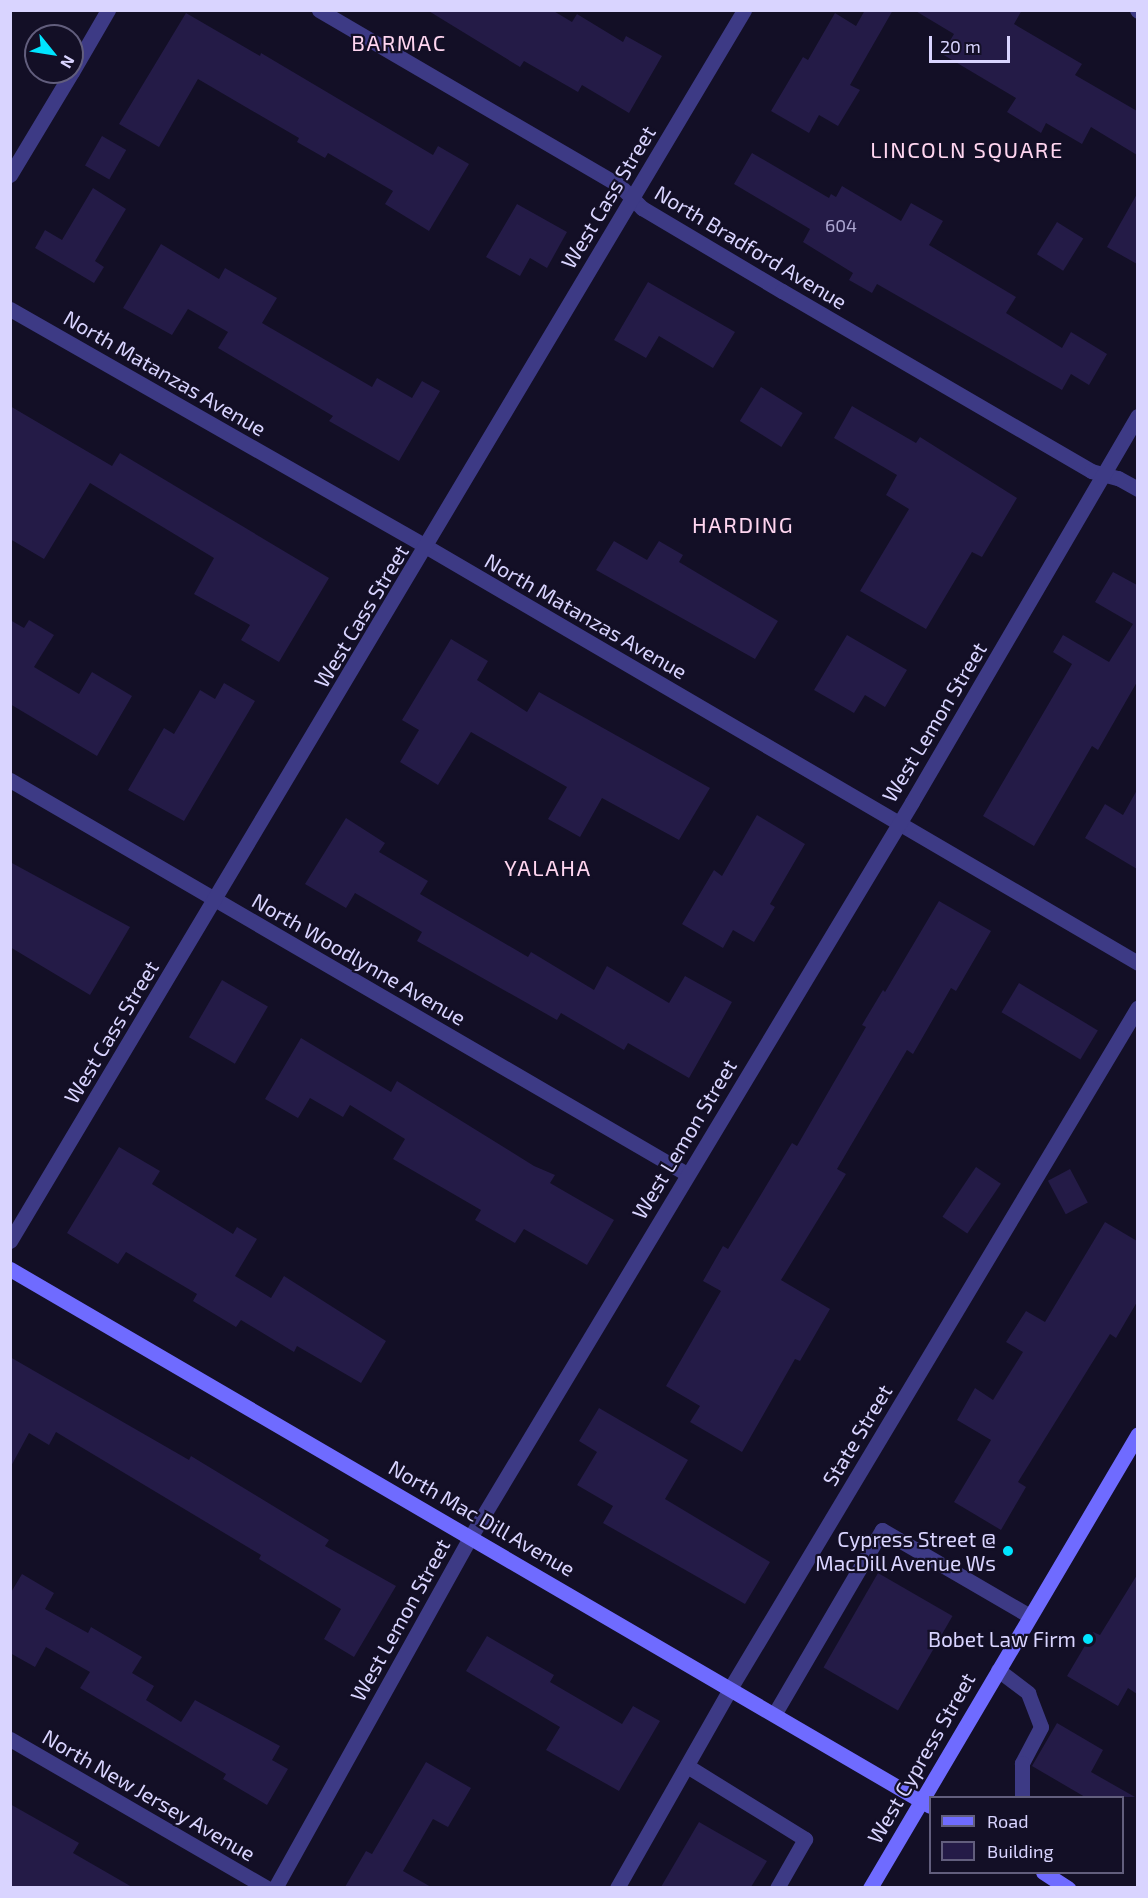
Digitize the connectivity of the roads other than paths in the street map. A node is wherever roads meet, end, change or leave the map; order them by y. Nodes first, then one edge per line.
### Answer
1 (108, 10) edge
2 (319, 10) edge
3 (744, 10) edge
4 (84, 51) edge
5 (65, 84) edge
6 (10, 175) edge
7 (632, 197) junction
8 (10, 309) edge
9 (1137, 416) edge
10 (1104, 473) junction
11 (1137, 489) edge
12 (427, 547) junction
13 (10, 780) edge
14 (898, 823) junction
15 (215, 899) junction
16 (1137, 963) edge
17 (1137, 1007) edge
18 (687, 1174) junction
19 (10, 1241) edge
20 (10, 1269) edge
21 (1137, 1434) edge
22 (471, 1536) junction
23 (1030, 1616) junction
24 (998, 1670) junction
25 (731, 1687) junction
26 (775, 1713) junction
27 (10, 1739) edge
28 (687, 1766) junction
29 (930, 1796) edge
30 (1022, 1796) edge
31 (926, 1803) edge
32 (1046, 1874) edge
33 (267, 1887) edge
34 (275, 1887) edge
35 (617, 1887) edge
36 (777, 1887) edge
37 (870, 1887) edge
38 (1068, 1887) edge

1 - 4 street
2 - 7 street, North Bradford Avenue
3 - 7 street, West Cass Street
5 - 6 street
7 - 10 street, North Bradford Avenue
7 - 12 street, West Cass Street
8 - 12 street, North Matanzas Avenue
9 - 10 street, West Lemon Street
10 - 11 street, North Bradford Avenue
10 - 14 street, West Lemon Street
12 - 14 street, North Matanzas Avenue
12 - 15 street, West Cass Street
13 - 15 street, North Woodlynne Avenue
14 - 16 street, North Matanzas Avenue
14 - 18 street, West Lemon Street
15 - 18 street, North Woodlynne Avenue
15 - 19 street, West Cass Street
17 - 25 street, State Street
18 - 22 street, West Lemon Street
20 - 22 street, North Mac Dill Avenue
21 - 23 street, West Cypress Street
22 - 25 street, North Mac Dill Avenue
22 - 34 street, West Lemon Street
23 - 24 street, West Cypress Street
23 - 26 street
24 - 29 street, West Cypress Street
24 - 30 street
25 - 26 street, North Mac Dill Avenue
25 - 28 street, State Street
26 - 31 street, North Mac Dill Avenue
27 - 33 street, North New Jersey Avenue
28 - 35 street, State Street
28 - 36 street
31 - 37 street, West Cypress Street
32 - 38 street

